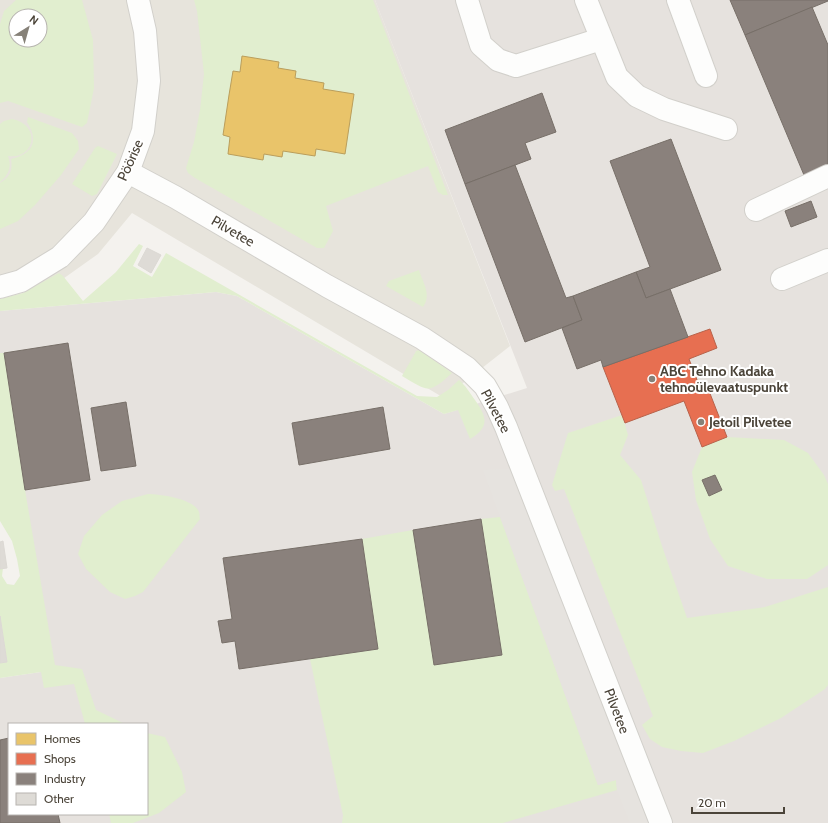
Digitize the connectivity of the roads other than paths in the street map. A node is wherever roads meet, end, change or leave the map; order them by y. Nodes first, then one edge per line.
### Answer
1 (138, 0) edge
2 (468, 0) edge
3 (586, 0) edge
4 (678, 0) edge
5 (601, 39) junction
6 (706, 76) dead end
7 (726, 129) dead end
8 (128, 172) junction
9 (828, 176) edge
10 (756, 210) dead end
11 (828, 260) edge
12 (782, 279) dead end
13 (0, 286) edge
14 (661, 823) edge

1 - 8 street, Pöörise
2 - 5 street
3 - 5 street
4 - 6 street
5 - 7 street
8 - 13 street, Pöörise
8 - 14 street, Pilvetee
9 - 10 street
11 - 12 street

